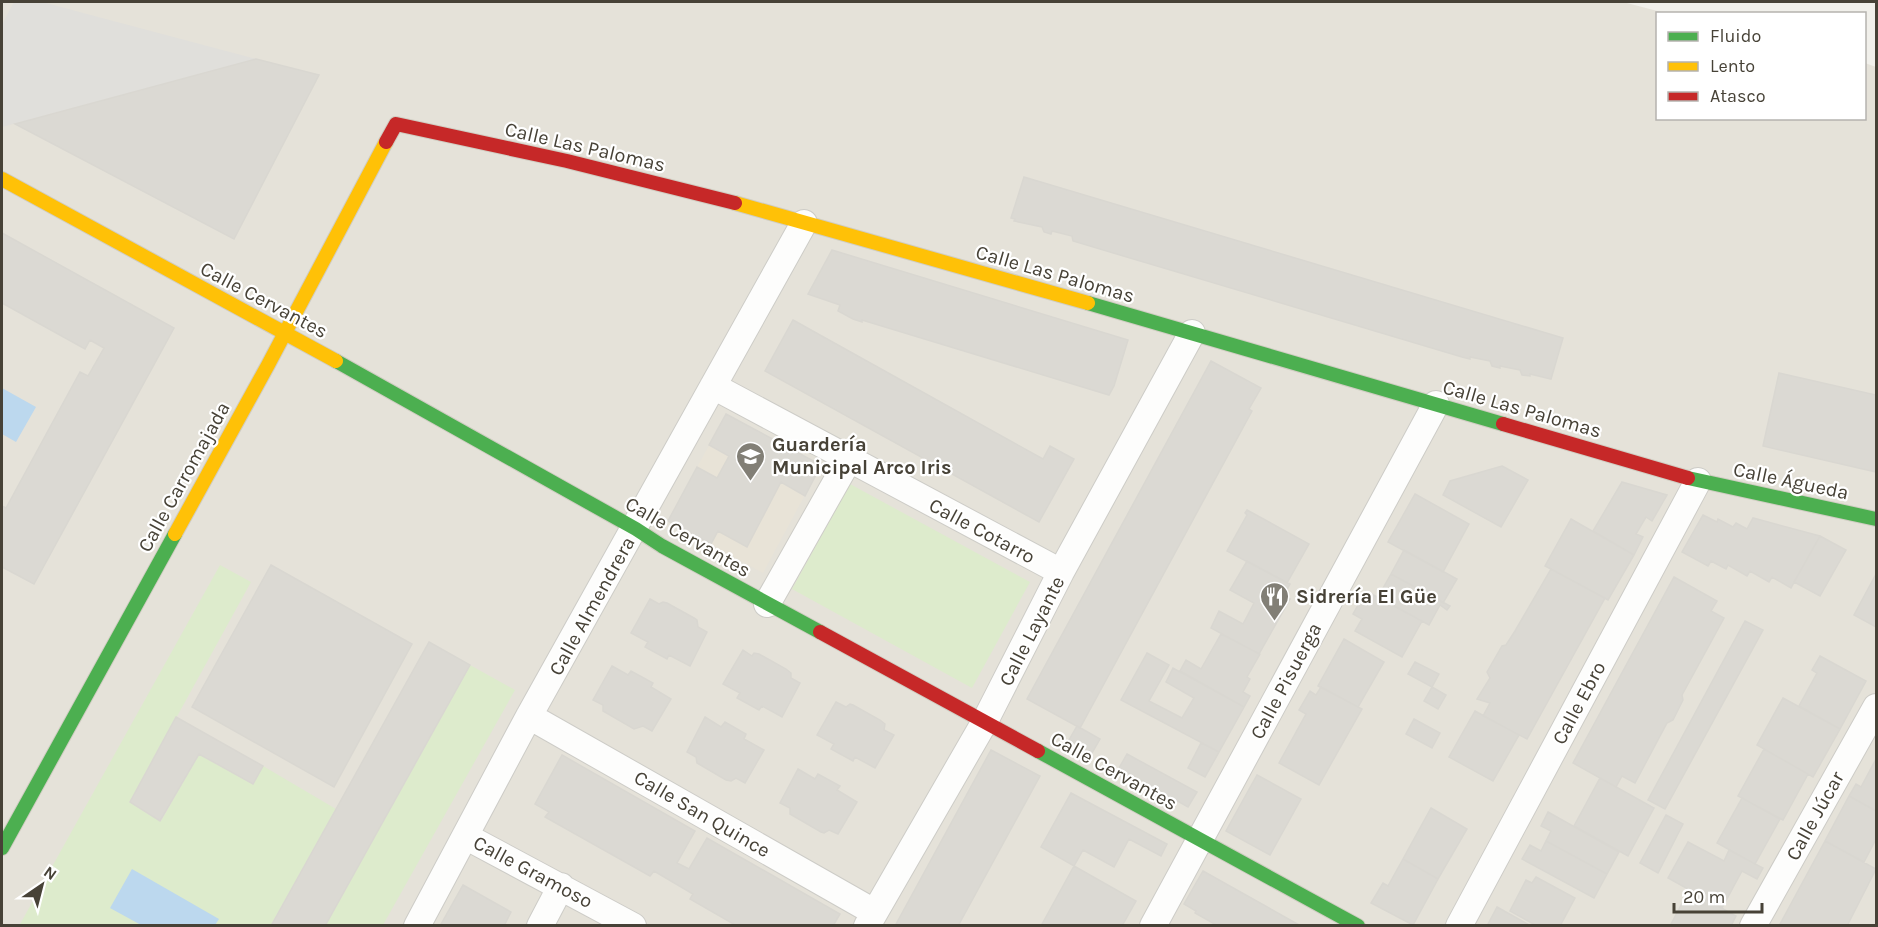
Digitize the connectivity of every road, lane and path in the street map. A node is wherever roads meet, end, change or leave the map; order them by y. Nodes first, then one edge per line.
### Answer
1 (396, 124) joint
2 (2, 179) edge
3 (804, 223) junction
4 (285, 333) junction
5 (1192, 333) junction
6 (714, 386) junction
7 (1436, 405) junction
8 (849, 459) junction
9 (1698, 481) junction
10 (1876, 519) edge
11 (636, 529) junction
12 (1061, 572) junction
13 (767, 604) junction
14 (1876, 707) edge
15 (529, 716) junction
16 (984, 723) junction
17 (465, 836) junction
18 (1200, 840) junction
19 (2, 848) edge
20 (561, 886) junction
21 (870, 919) edge
22 (417, 926) edge
23 (540, 926) edge
24 (633, 926) edge
25 (1153, 926) edge
26 (1358, 926) edge
27 (1459, 926) edge
28 (1754, 926) edge

1 - 3 street, Calle Las Palomas
1 - 4 street, Calle Carromajada
2 - 4 street, Calle Cervantes
3 - 5 street, Calle Las Palomas
3 - 6 street, Calle Almendrera
4 - 11 street, Calle Cervantes
4 - 19 street, Calle Carromajada
5 - 7 street, Calle Las Palomas
5 - 12 street, Calle Layante
6 - 8 street, Calle Cotarro
6 - 11 street, Calle Almendrera
7 - 9 street, Calle Las Palomas
7 - 18 street, Calle Pisuerga
8 - 12 street, Calle Cotarro
8 - 13 street
9 - 10 street, Calle Águeda
9 - 27 street, Calle Ebro
11 - 13 street, Calle Cervantes
11 - 15 street, Calle Almendrera
12 - 16 street, Calle Layante
13 - 16 street, Calle Cervantes
14 - 28 street, Calle Júcar
15 - 17 street, Calle Almendrera
15 - 21 street, Calle San Quince
16 - 18 street, Calle Cervantes
16 - 21 street, Calle Layante
17 - 20 street, Calle Gramoso
17 - 22 street, Calle Almendrera
18 - 25 street, Calle Pisuerga
18 - 26 street, Calle Cervantes
20 - 23 street
20 - 24 street, Calle Gramoso

